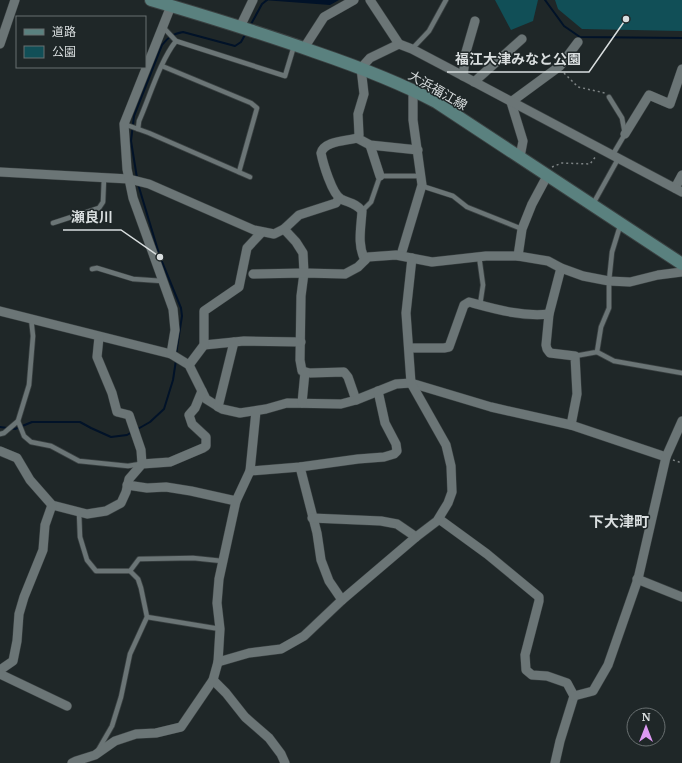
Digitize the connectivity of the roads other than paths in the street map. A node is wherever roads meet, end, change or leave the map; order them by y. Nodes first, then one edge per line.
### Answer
1 (15, 0) edge
2 (151, 0) edge
3 (253, 0) edge
4 (354, 0) edge
5 (370, 0) edge
6 (446, 0) edge
7 (172, 6) junction
8 (474, 20) dead end
9 (240, 27) junction
10 (163, 28) junction
11 (1, 37) edge
12 (522, 39) dead end
13 (176, 41) junction
14 (578, 42) dead end
15 (399, 44) junction
16 (299, 46) junction
17 (412, 49) junction
18 (162, 66) junction
19 (361, 68) junction
20 (682, 69) edge
21 (463, 76) junction
22 (474, 82) junction
23 (413, 90) junction
24 (609, 97) road end
25 (511, 102) junction
26 (124, 124) junction
27 (138, 129) junction
28 (625, 134) junction
29 (357, 138) junction
30 (370, 145) junction
31 (418, 150) junction
32 (520, 158) junction
33 (615, 158) junction
34 (0, 172) edge
35 (239, 172) junction
36 (544, 174) junction
37 (682, 175) edge
38 (380, 176) junction
39 (420, 176) junction
40 (250, 177) dead end
41 (104, 178) junction
42 (129, 179) junction
43 (422, 186) junction
44 (679, 190) edge
45 (339, 198) junction
46 (592, 206) junction
47 (362, 211) junction
48 (53, 223) dead end
49 (620, 225) junction
50 (284, 229) junction
51 (522, 229) junction
52 (262, 232) junction
53 (401, 255) junction
54 (480, 256) junction
55 (518, 256) junction
56 (412, 258) junction
57 (365, 260) junction
58 (682, 264) edge
59 (561, 268) junction
60 (92, 269) dead end
61 (682, 272) edge
62 (304, 273) junction
63 (253, 274) dead end
64 (162, 281) junction
65 (609, 281) junction
66 (480, 305) junction
67 (0, 311) edge
68 (549, 314) junction
69 (31, 318) junction
70 (99, 337) junction
71 (234, 342) junction
72 (301, 342) junction
73 (204, 345) junction
74 (409, 348) junction
75 (597, 352) junction
76 (171, 354) junction
77 (575, 356) junction
78 (188, 365) junction
79 (305, 372) junction
80 (682, 373) edge
81 (411, 383) junction
82 (202, 391) junction
83 (378, 391) junction
84 (356, 400) junction
85 (302, 404) junction
86 (218, 407) junction
87 (256, 411) junction
88 (18, 421) junction
89 (682, 421) edge
90 (570, 425) junction
91 (0, 434) edge
92 (0, 451) edge
93 (666, 457) junction
94 (142, 464) junction
95 (300, 467) junction
96 (250, 471) junction
97 (127, 485) junction
98 (236, 501) junction
99 (52, 505) junction
100 (79, 512) junction
101 (312, 518) junction
102 (439, 519) junction
103 (416, 537) junction
104 (222, 561) junction
105 (130, 571) junction
106 (638, 579) junction
107 (682, 597) edge
108 (342, 600) junction
109 (146, 616) junction
110 (220, 629) junction
111 (218, 662) junction
112 (1, 670) edge
113 (213, 680) junction
114 (574, 696) junction
115 (67, 706) dead end
116 (95, 759) edge
117 (72, 763) edge
118 (285, 763) edge
119 (555, 763) edge

1 - 11 street
2 - 7 main road, 大浜福江線
3 - 9 street
4 - 16 street
5 - 15 street
6 - 17 lane
7 - 9 main road, 大浜福江線
7 - 10 street
8 - 21 street
9 - 16 main road, 大浜福江線
10 - 13 lane
10 - 26 street
12 - 22 street
13 - 16 lane
13 - 18 lane
14 - 25 street
15 - 17 street
15 - 19 street
16 - 19 main road, 大浜福江線
17 - 21 street
18 - 27 lane
18 - 35 lane
19 - 23 main road, 大浜福江線
19 - 29 street
20 - 28 street
21 - 22 street
22 - 25 street
23 - 31 street
23 - 32 main road, 大浜福江線
24 - 28 lane
25 - 32 street
25 - 33 street
26 - 27 lane
26 - 42 street
27 - 35 lane
28 - 33 lane
29 - 30 street
29 - 45 street
30 - 31 street
30 - 38 street
31 - 39 street
32 - 36 main road, 大浜福江線
33 - 44 street
33 - 46 lane
34 - 41 street
35 - 40 lane
36 - 46 main road, 大浜福江線
36 - 51 street
37 - 44 street
38 - 39 lane
38 - 47 lane
39 - 43 street
41 - 42 street
41 - 48 lane
42 - 52 street
42 - 64 street
43 - 51 lane
43 - 53 street
45 - 47 street
45 - 50 street
46 - 49 main road, 大浜福江線
47 - 57 street
49 - 58 main road, 大浜福江線
49 - 65 lane
50 - 52 street
50 - 62 street
51 - 55 street
52 - 73 street
53 - 56 street
53 - 57 street
54 - 55 street
54 - 56 street
54 - 66 lane
55 - 59 street
56 - 74 street
57 - 62 street
59 - 65 street
59 - 68 street
60 - 64 lane
61 - 65 street
62 - 63 street
62 - 72 street
64 - 76 street
65 - 75 lane
66 - 68 street
66 - 74 street
67 - 69 street
68 - 77 street
69 - 70 street
69 - 88 lane
70 - 76 street
70 - 94 street
71 - 72 street
71 - 73 street
71 - 86 street
72 - 79 street
73 - 78 street
74 - 81 street
75 - 77 lane
75 - 80 lane
76 - 78 street
77 - 90 street
78 - 82 street
79 - 84 street
79 - 85 street
81 - 83 street
81 - 90 street
81 - 102 street
82 - 86 street
82 - 94 street
83 - 84 street
83 - 95 street
84 - 85 street
85 - 87 street
86 - 87 street
87 - 96 street
88 - 91 lane
88 - 94 lane
89 - 93 street
90 - 93 street
92 - 99 street
93 - 106 street
94 - 97 street
95 - 96 street
95 - 101 street
96 - 98 street
97 - 98 street
97 - 100 street
98 - 104 street
99 - 100 street
99 - 112 street
100 - 105 lane
101 - 103 street
101 - 108 street
102 - 103 street
102 - 114 street
103 - 108 street
104 - 105 lane
104 - 110 street
105 - 109 lane
106 - 107 street
106 - 114 street
108 - 111 street
109 - 110 lane
109 - 116 lane
110 - 111 street
111 - 113 street
112 - 115 street
113 - 116 street
113 - 118 street
114 - 119 street
116 - 117 street

